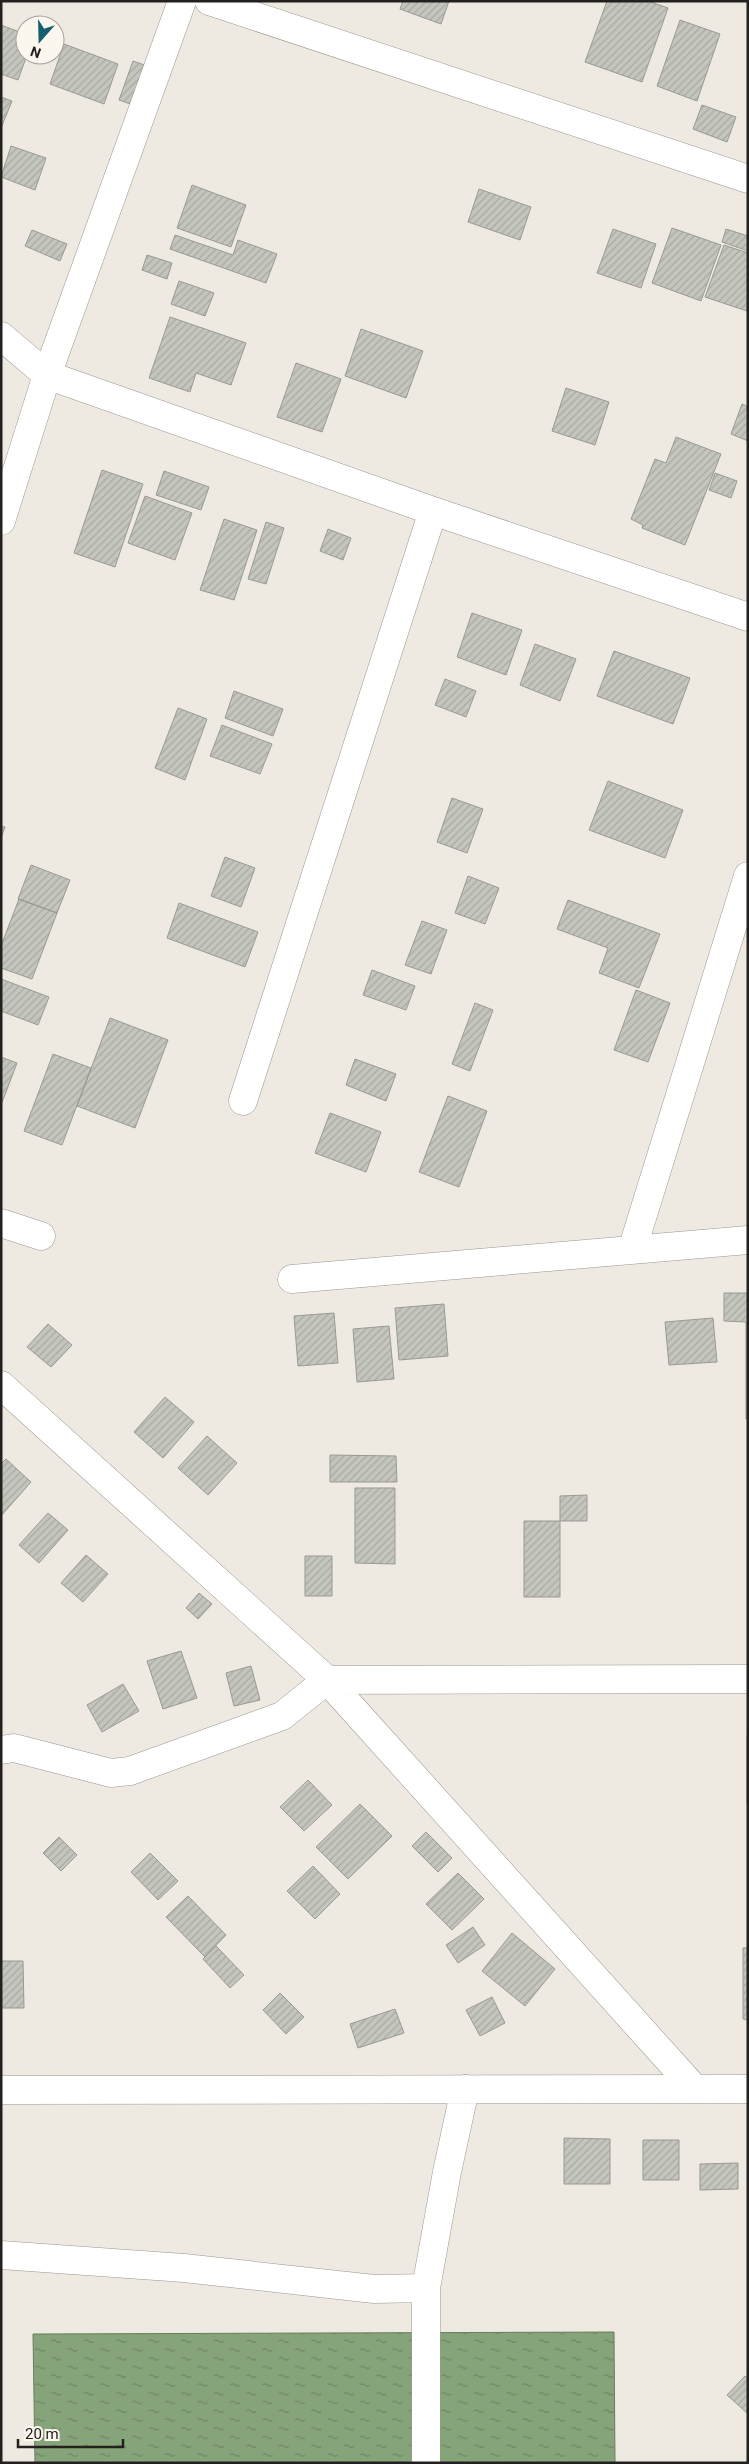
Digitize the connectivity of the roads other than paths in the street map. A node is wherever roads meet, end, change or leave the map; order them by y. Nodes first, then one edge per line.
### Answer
1 (182, 1) edge
2 (209, 1) edge
3 (748, 179) edge
4 (1, 336) edge
5 (47, 375) junction
6 (433, 511) junction
7 (1, 521) edge
8 (748, 617) edge
9 (748, 876) edge
10 (243, 1101) dead end
11 (1, 1223) edge
12 (40, 1236) dead end
13 (748, 1240) edge
14 (632, 1250) junction
15 (292, 1279) dead end
16 (1, 1385) edge
17 (748, 1678) edge
18 (327, 1680) junction
19 (1, 1750) edge
20 (465, 2089) junction
21 (695, 2089) junction
22 (748, 2089) edge
23 (1, 2090) edge
24 (1, 2255) edge
25 (426, 2288) junction
26 (426, 2463) edge

1 - 5 street
2 - 3 street
4 - 5 street
5 - 6 street
5 - 7 street
6 - 8 street
6 - 10 street
9 - 14 street
11 - 12 street
13 - 14 street
14 - 15 street
16 - 18 street
17 - 18 street
18 - 19 street
18 - 21 street
20 - 21 street
20 - 23 street
20 - 25 street
21 - 22 street
24 - 25 street
25 - 26 street

